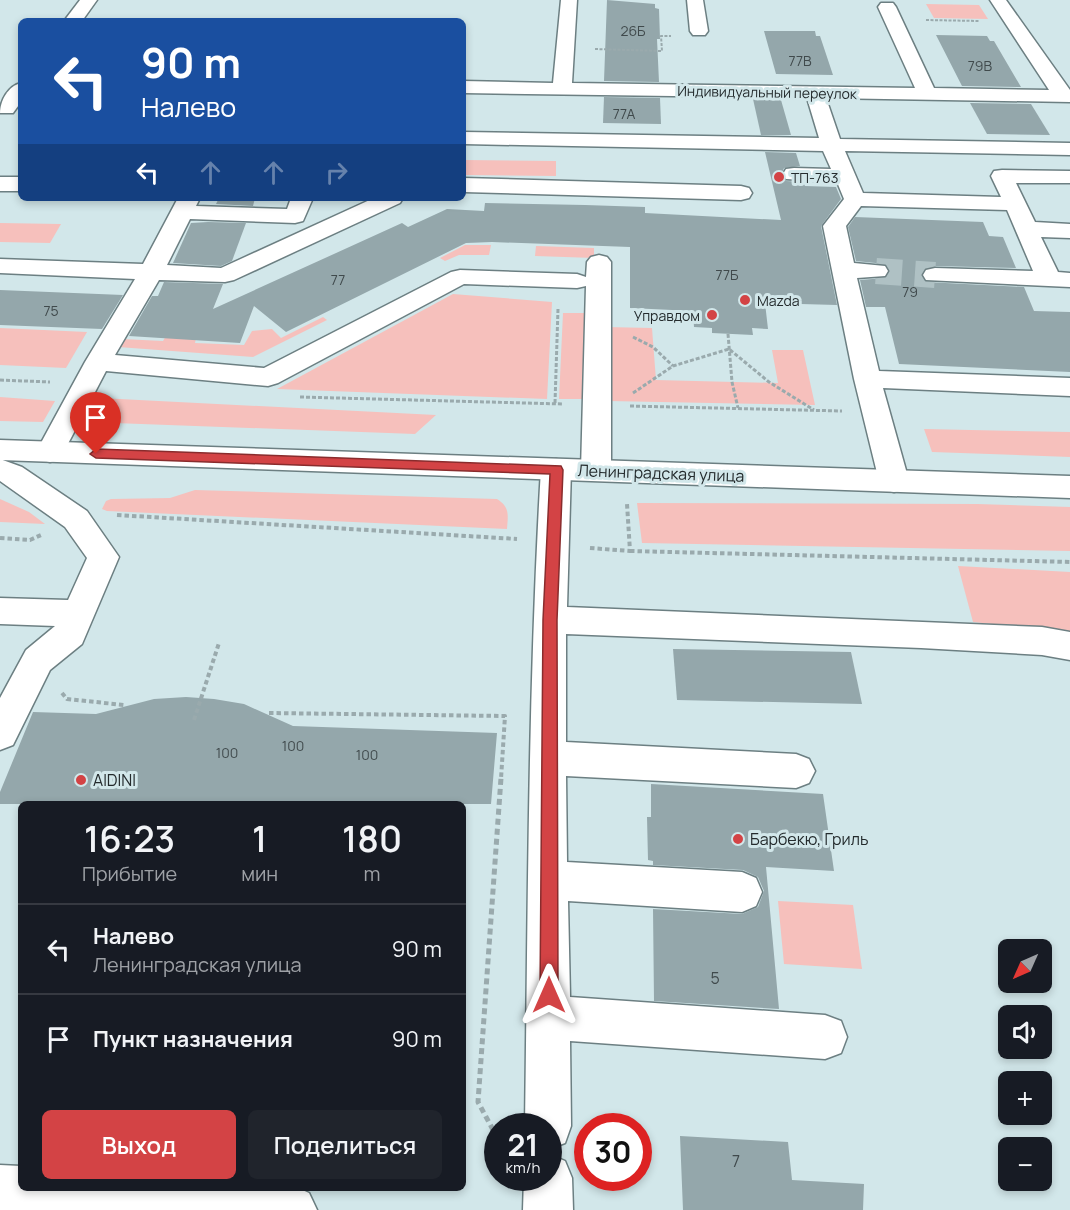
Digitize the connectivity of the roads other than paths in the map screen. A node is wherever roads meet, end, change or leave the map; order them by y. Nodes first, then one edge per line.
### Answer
1 (89, 0) edge
2 (569, 0) edge
3 (695, 0) edge
4 (998, 0) edge
5 (890, 13) road end
6 (75, 18) edge
7 (699, 31) road end
8 (466, 87) edge
9 (562, 90) junction
10 (18, 93) edge
11 (815, 93) junction
12 (927, 94) junction
13 (1066, 96) edge
14 (6, 109) dead end
15 (466, 138) edge
16 (831, 144) junction
17 (1070, 148) edge
18 (794, 174) dead end
19 (845, 176) junction
20 (1070, 177) edge
21 (0, 184) edge
22 (18, 184) edge
23 (466, 185) edge
24 (741, 193) dead end
25 (855, 199) junction
26 (301, 201) edge
27 (385, 201) edge
28 (1015, 204) junction
29 (186, 205) edge
30 (1026, 229) junction
31 (1070, 231) edge
32 (599, 262) dead end
33 (0, 266) edge
34 (842, 270) junction
35 (152, 271) junction
36 (876, 272) tunnel mouth
37 (934, 275) tunnel mouth
38 (1059, 280) edge
39 (578, 281) dead end
40 (91, 373) junction
41 (867, 379) junction
42 (1070, 387) edge
43 (0, 450) edge
44 (50, 452) junction
45 (0, 469) edge
46 (556, 470) junction
47 (596, 470) junction
48 (894, 481) junction
49 (1070, 487) edge
50 (0, 611) edge
51 (550, 620) junction
52 (75, 624) junction
53 (1070, 646) edge
54 (0, 734) edge
55 (549, 758) junction
56 (796, 771) dead end
57 (548, 880) junction
58 (742, 892) dead end
59 (549, 1018) junction
60 (825, 1037) dead end
61 (548, 1113) edge
62 (0, 1189) edge
63 (18, 1190) edge
64 (28, 1191) edge
65 (548, 1191) edge
66 (292, 1210) edge
67 (548, 1210) edge

1 - 6 street
2 - 9 street
3 - 7 street
4 - 13 street
5 - 12 street
8 - 9 street, Индивидуальный переулок
9 - 11 street, Индивидуальный переулок
10 - 14 street
11 - 12 street, Индивидуальный переулок
11 - 16 street
12 - 13 street, Индивидуальный переулок
15 - 16 street
16 - 17 street
16 - 19 street
18 - 19 street
19 - 25 street
20 - 28 street
21 - 22 street
23 - 24 street
25 - 28 street
25 - 34 street
26 - 29 street
27 - 35 street
28 - 30 street
29 - 35 street
30 - 31 street
30 - 38 street
32 - 47 street
33 - 35 street
34 - 36 street
34 - 41 street
35 - 40 street
37 - 38 street
39 - 40 street
40 - 44 street
41 - 42 street
41 - 48 street
43 - 44 street, Ленинградская улица
44 - 46 street, Ленинградская улица
45 - 52 street
46 - 47 street, Ленинградская улица
46 - 51 street
47 - 48 street, Ленинградская улица
48 - 49 street, Ленинградская улица
50 - 52 street
51 - 53 street
51 - 55 street
52 - 54 street
55 - 56 street
55 - 57 street
57 - 58 street
57 - 59 street
59 - 60 street
59 - 61 street
62 - 63 street
64 - 66 street
65 - 67 street

